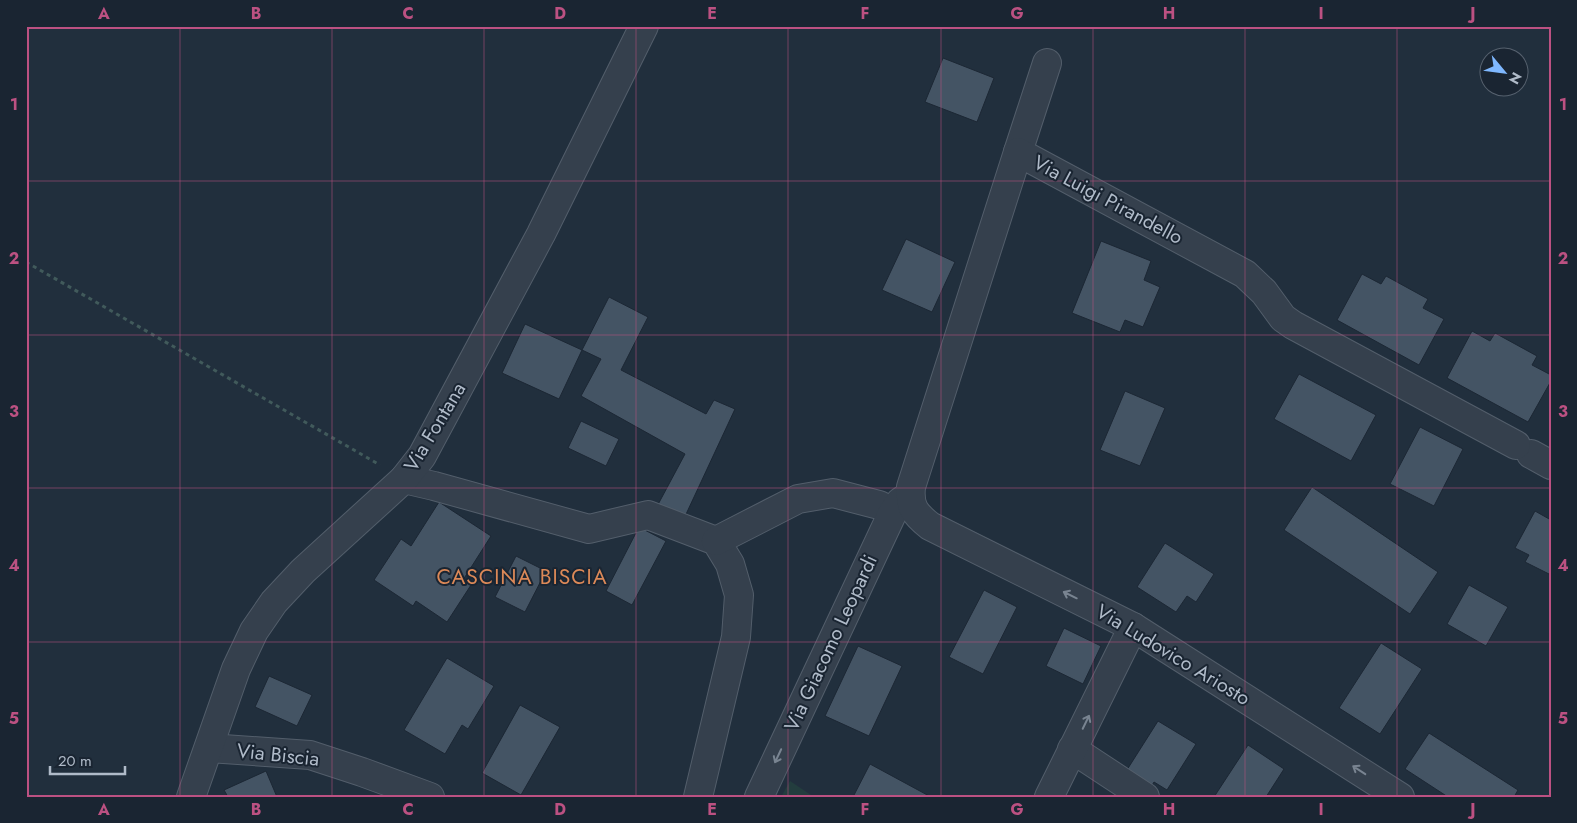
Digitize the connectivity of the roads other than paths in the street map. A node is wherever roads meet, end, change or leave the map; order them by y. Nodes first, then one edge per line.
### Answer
1 (644, 26) edge
2 (1047, 63) dead end
3 (1018, 152) junction
4 (1532, 454) edge
5 (404, 479) junction
6 (906, 506) junction
7 (716, 541) junction
8 (1133, 627) junction
9 (209, 748) junction
10 (1072, 750) junction
11 (191, 797) edge
12 (430, 797) edge
13 (698, 797) edge
14 (759, 797) edge
15 (1049, 797) edge
16 (1145, 797) edge
17 (1400, 797) edge

1 - 5 street, Via Fontana
2 - 3 street
3 - 4 street, Via Luigi Pirandello
3 - 6 street, Via Luigi Pirandello
5 - 7 street
5 - 9 street, Via Fontana
6 - 7 street, Via Ludovico Ariosto
8 -> 6 street, Via Ludovico Ariosto
6 -> 14 street, Via Giacomo Leopardi
7 - 13 street
10 -> 8 street
17 -> 8 street, Via Ludovico Ariosto
9 - 11 street, Via Fontana
9 - 12 street, Via Biscia
10 - 15 street
10 - 16 street

